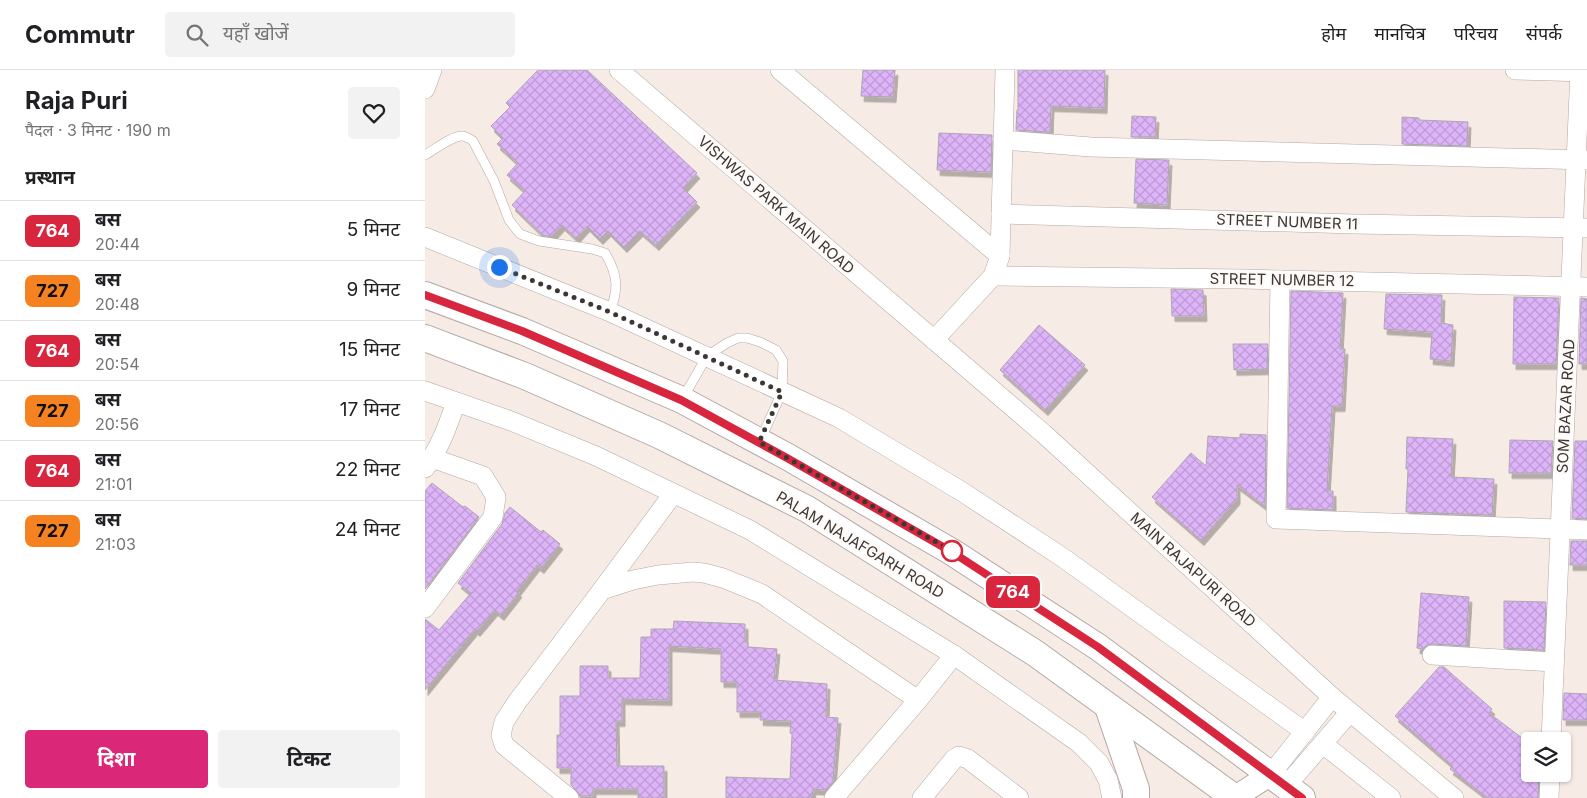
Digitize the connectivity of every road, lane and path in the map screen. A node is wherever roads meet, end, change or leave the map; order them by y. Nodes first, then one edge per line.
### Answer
1 (432, 70) edge
2 (619, 70) edge
3 (780, 70) edge
4 (1005, 70) edge
5 (1515, 70) edge
6 (1582, 71) edge
7 (425, 89) edge
8 (1003, 140) junction
9 (425, 155) edge
10 (1582, 160) edge
11 (1001, 214) junction
12 (1580, 228) edge
13 (425, 237) edge
14 (999, 256) junction
15 (993, 276) junction
16 (1280, 280) junction
17 (1579, 287) edge
18 (425, 295) edge
19 (610, 312) junction
20 (425, 338) edge
21 (934, 340) junction
22 (707, 356) junction
23 (425, 391) edge
24 (782, 392) junction
25 (681, 400) junction
26 (455, 402) junction
27 (759, 442) junction
28 (429, 463) edge
29 (673, 494) junction
30 (1561, 530) junction
31 (1587, 530) edge
32 (602, 590) junction
33 (425, 608) edge
34 (953, 655) junction
35 (1433, 656) dead end
36 (1554, 662) junction
37 (1333, 697) junction
38 (918, 700) junction
39 (1108, 707) junction
40 (1350, 712) junction
41 (1305, 732) junction
42 (1551, 732) edge
43 (1323, 744) junction
44 (1550, 782) edge
45 (1285, 789) edge
46 (569, 798) edge
47 (834, 798) edge
48 (922, 798) edge
49 (1019, 798) edge
50 (1113, 798) edge
51 (1137, 798) edge
52 (1235, 798) edge
53 (1391, 798) edge
54 (1454, 798) edge
55 (1549, 798) edge

1 - 7 street
2 - 21 street, VISHWAS PARK MAIN ROAD
3 - 14 street
4 - 8 street
5 - 6 street
6 - 10 street, SOM BAZAR ROAD
8 - 10 street
8 - 11 street
9 - 19 lane
10 - 12 street, SOM BAZAR ROAD
11 - 12 street, STREET NUMBER 11
11 - 14 street
12 - 17 street, SOM BAZAR ROAD
13 - 19 street
14 - 15 street
15 - 16 street, STREET NUMBER 12
15 - 21 street
16 - 17 street, STREET NUMBER 12
16 - 30 street
17 - 30 street, SOM BAZAR ROAD
18 - 25 main road
19 - 22 street
20 - 39 main road, PALAM NAJAFGARH ROAD
21 - 37 street, MAIN RAJAPURI ROAD
22 - 24 street
22 - 24 lane
22 - 25 lane
23 - 26 street
24 - 27 lane
24 - 41 street
25 - 27 main road
26 - 28 street
26 - 29 street
27 - 45 main road
28 - 33 street
29 - 32 street
29 - 34 street
30 - 31 street
30 - 36 street, SOM BAZAR ROAD
32 - 38 street
32 - 46 street
34 - 38 street
34 - 50 street
35 - 36 street
36 - 42 street, SOM BAZAR ROAD
37 - 40 street, MAIN RAJAPURI ROAD
37 - 41 street
38 - 47 street
39 - 51 main road
39 - 52 main road, PALAM NAJAFGARH ROAD
40 - 43 street
40 - 54 street, MAIN RAJAPURI ROAD
41 - 45 street
43 - 45 street
43 - 53 street
44 - 55 street
45 - 52 street
48 - 49 street

